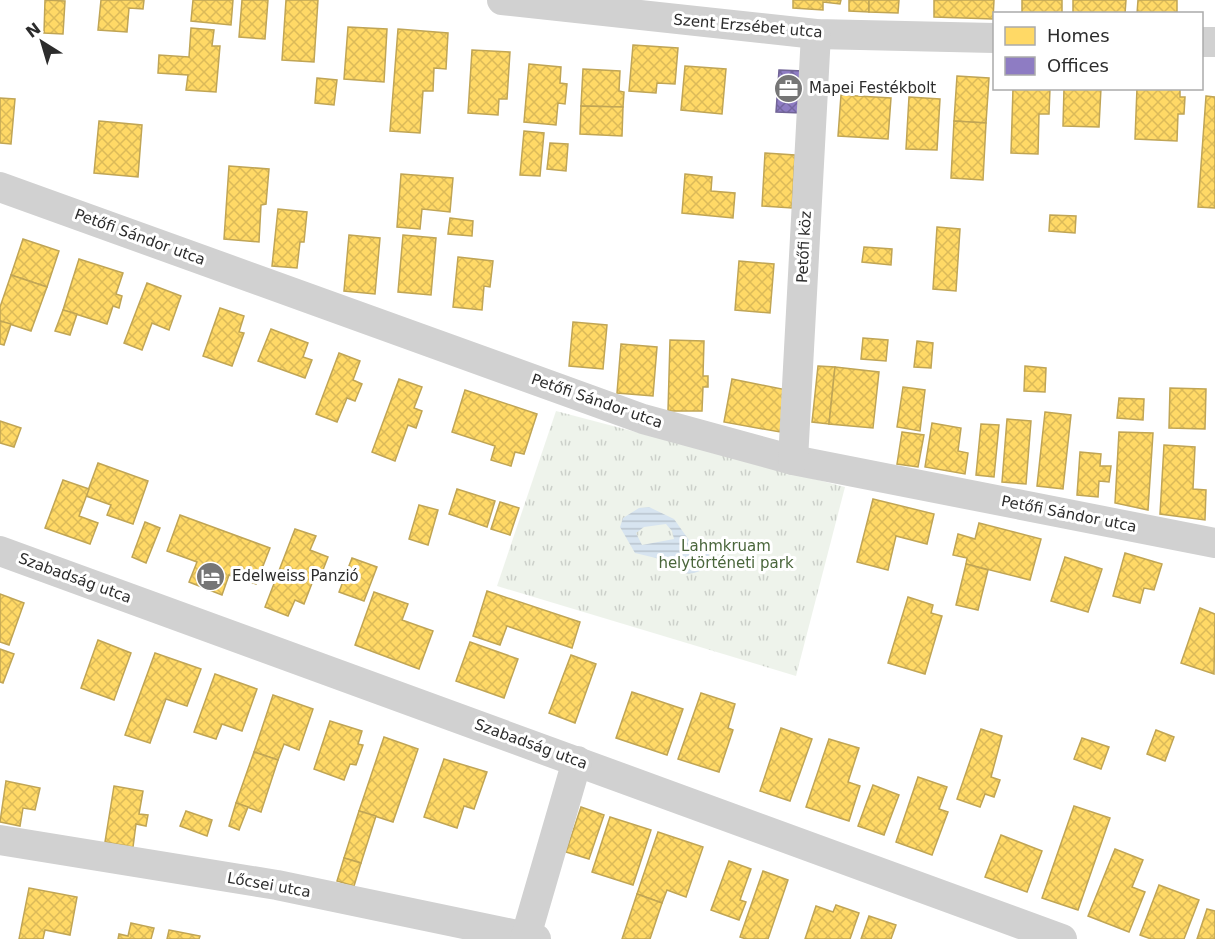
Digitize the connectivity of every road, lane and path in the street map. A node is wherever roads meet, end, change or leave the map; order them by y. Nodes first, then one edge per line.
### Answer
1 (502, 0) edge
2 (534, 2) edge
3 (816, 34) junction
4 (993, 38) edge
5 (0, 187) edge
6 (793, 460) junction
7 (1215, 543) edge
8 (0, 551) edge
9 (577, 761) junction
10 (0, 840) edge
11 (531, 938) edge
12 (1062, 939) edge

1 - 2 street, Szent Erzsébet utca
2 - 3 street, Szent Erzsébet utca
3 - 4 street, Szent Erzsébet utca
3 - 6 street, Petőfi köz
5 - 6 street, Petőfi Sándor utca
6 - 7 street, Petőfi Sándor utca
8 - 9 street, Szabadság utca
9 - 11 street
9 - 12 street, Szabadság utca
10 - 11 street, Lőcsei utca

